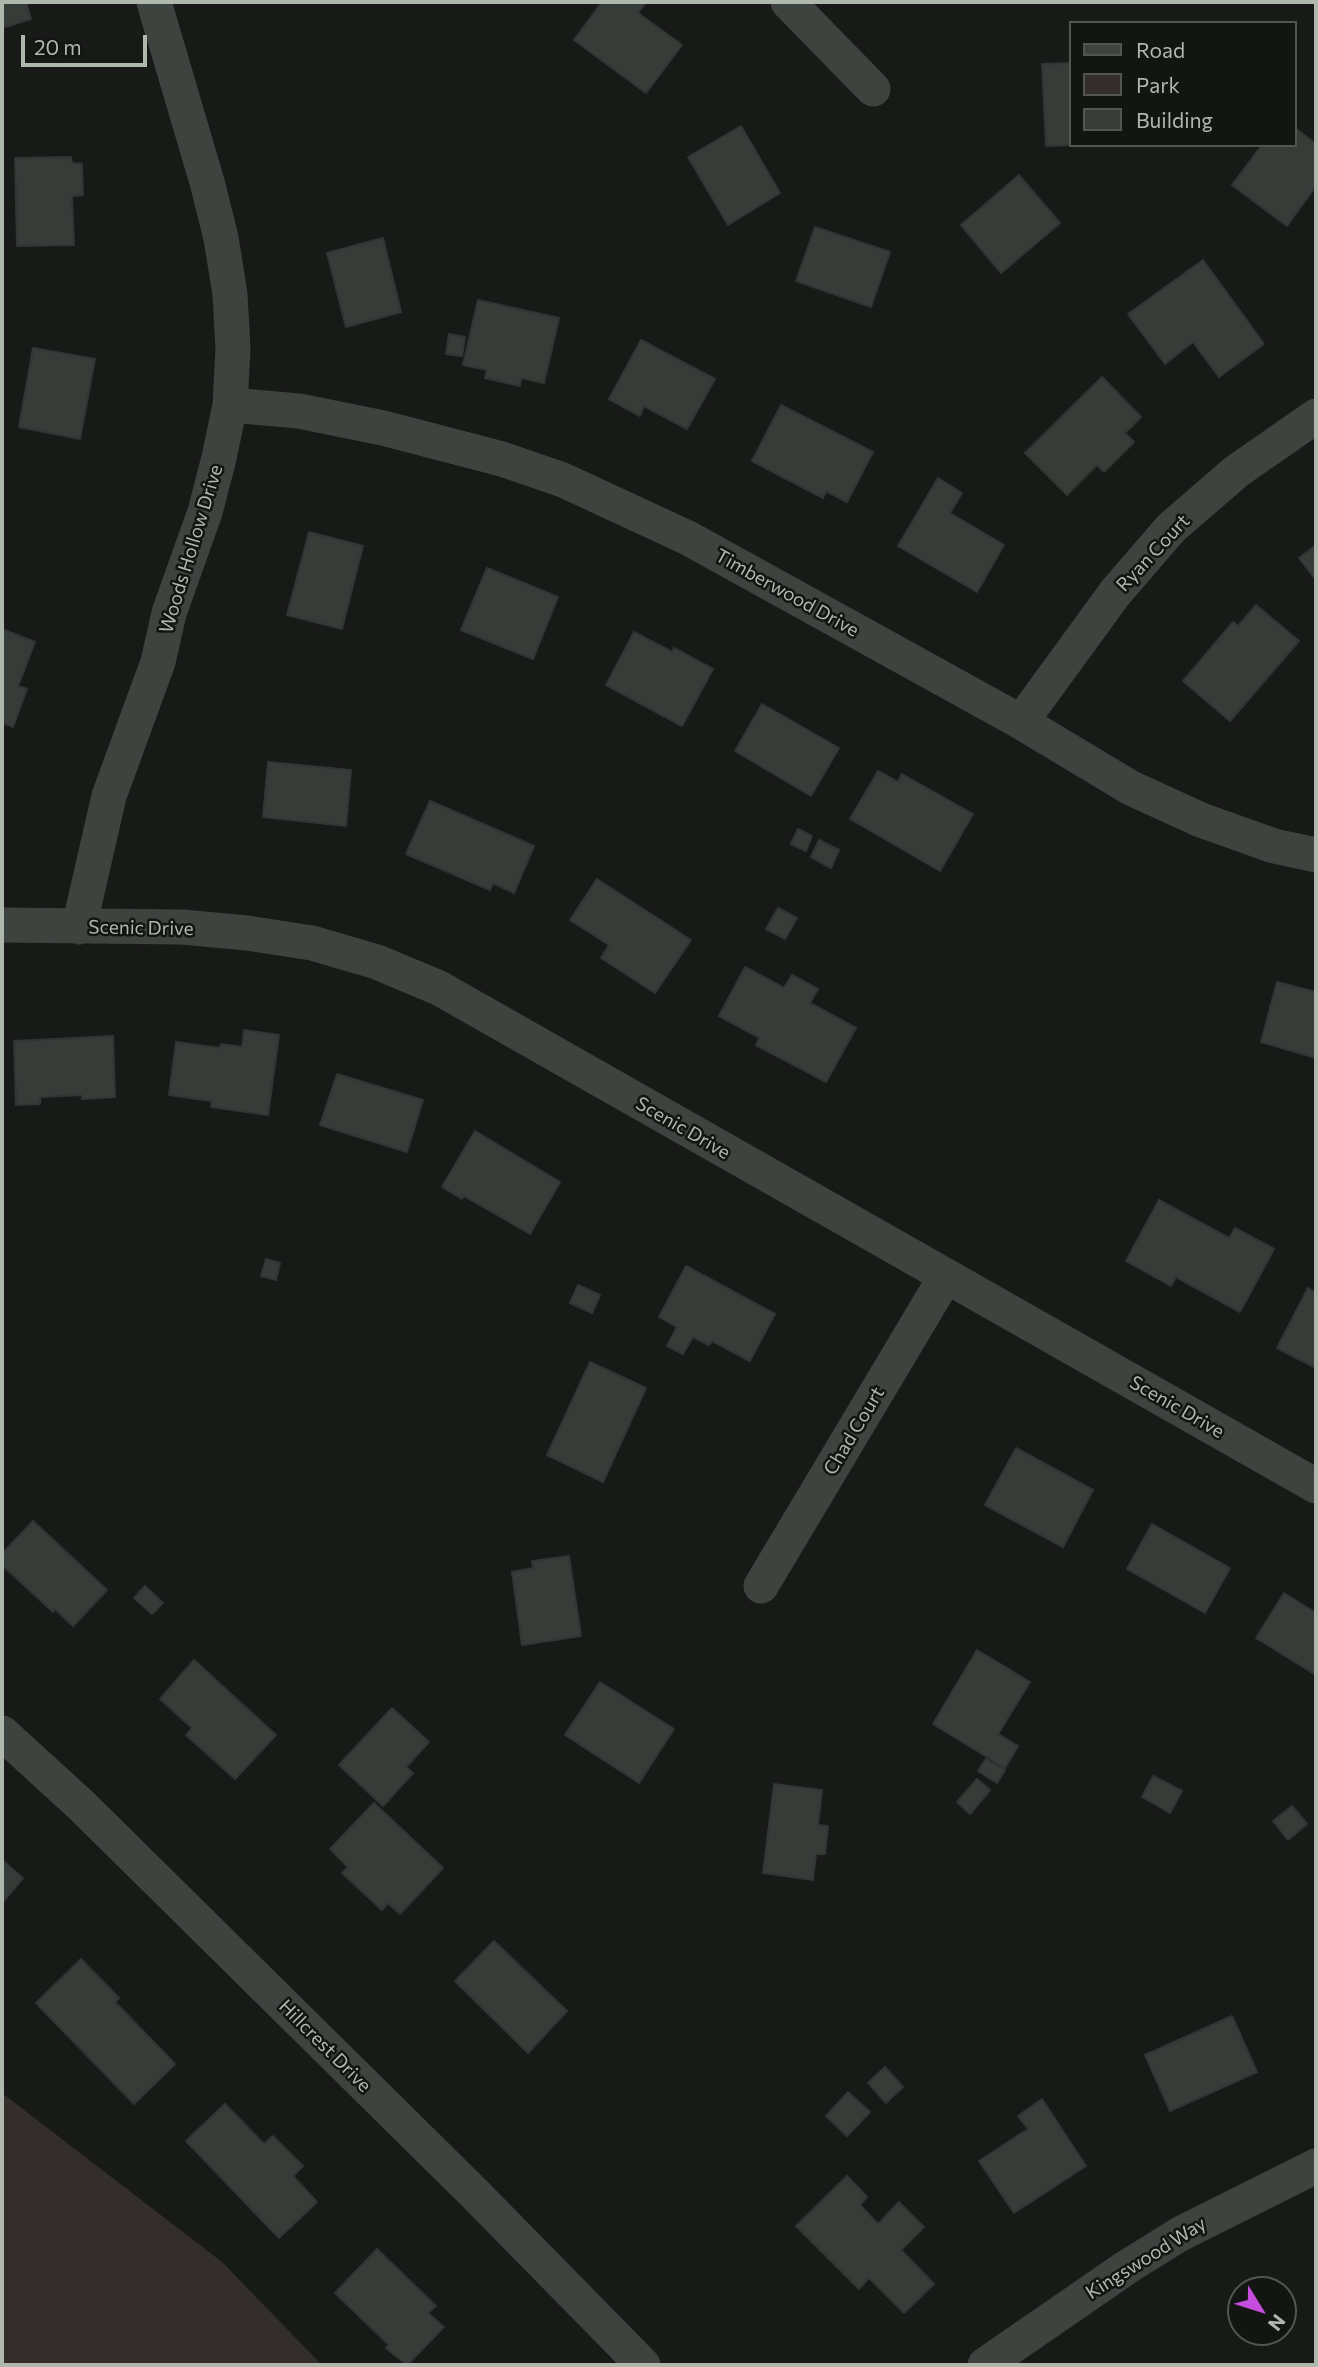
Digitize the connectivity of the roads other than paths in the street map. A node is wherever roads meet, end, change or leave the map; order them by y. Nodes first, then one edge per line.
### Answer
1 (154, 2) edge
2 (788, 2) edge
3 (873, 89) dead end
4 (230, 405) junction
5 (1316, 416) edge
6 (1021, 722) junction
7 (1316, 855) edge
8 (2, 925) edge
9 (79, 927) junction
10 (946, 1276) junction
11 (1316, 1486) edge
12 (761, 1586) dead end
13 (2, 1732) edge
14 (1316, 2166) edge
15 (643, 2365) edge
16 (985, 2365) edge

1 - 4 street, Woods Hollow Drive
2 - 3 street
4 - 6 street, Timberwood Drive
4 - 9 street, Woods Hollow Drive
5 - 6 street, Ryan Court
6 - 7 street, Timberwood Drive
8 - 9 street, Scenic Drive
9 - 10 street, Scenic Drive
10 - 11 street, Scenic Drive
10 - 12 street, Chad Court
13 - 15 street, Hillcrest Drive
14 - 16 street, Kingswood Way

